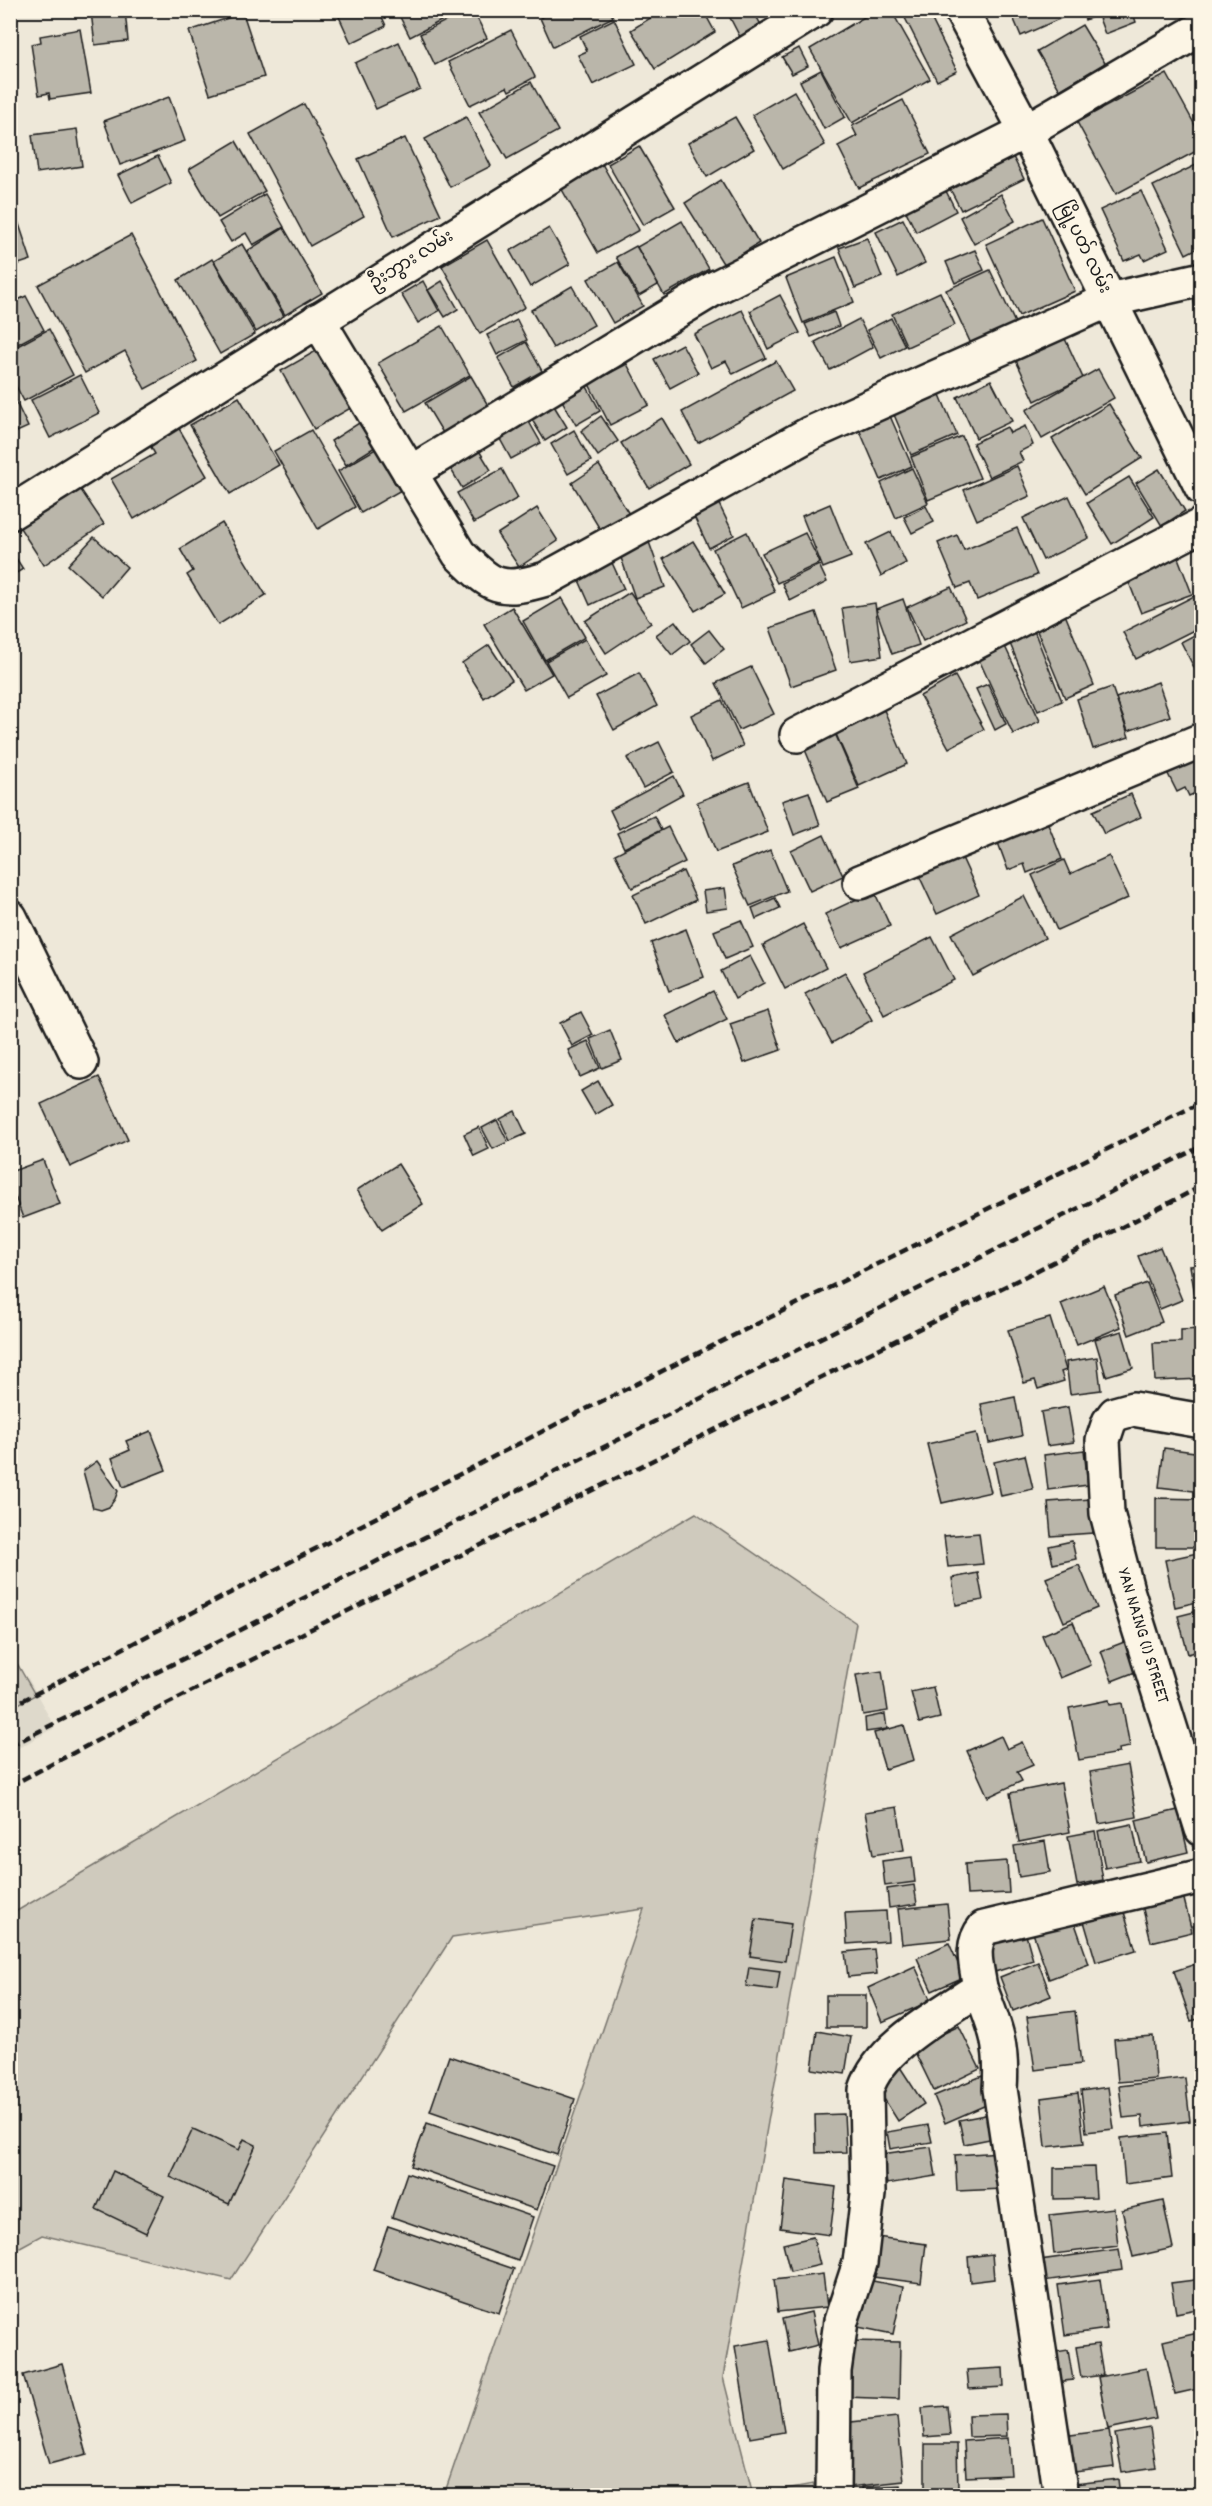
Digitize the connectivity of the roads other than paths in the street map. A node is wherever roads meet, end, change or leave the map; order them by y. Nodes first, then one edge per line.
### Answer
1 (816, 10) edge
2 (961, 10) edge
3 (1202, 28) edge
4 (1026, 131) junction
5 (1202, 279) edge
6 (1109, 300) junction
7 (318, 320) junction
8 (410, 473) junction
9 (1202, 488) edge
10 (10, 513) edge
11 (1202, 525) edge
12 (797, 735) dead end
13 (1202, 740) edge
14 (860, 882) dead end
15 (10, 917) edge
16 (81, 1062) dead end
17 (1202, 1421) edge
18 (1202, 1829) edge
19 (1202, 1876) edge
20 (980, 1989) junction
21 (833, 2496) edge
22 (1061, 2496) edge

1 - 7 street, ဦးဘွား လမ်း
2 - 4 street, မြို့ပတ် လမ်း
3 - 4 street
4 - 6 street, မြို့ပတ် လမ်း
4 - 8 street
5 - 6 street
6 - 8 street
6 - 9 street, မြို့ပတ် လမ်း
7 - 8 street
7 - 10 street, ဦးဘွား လမ်း
11 - 12 street
13 - 14 street
15 - 16 street
17 - 18 street, YAN NAING (1) STREET
19 - 20 street
20 - 21 street
20 - 22 street

